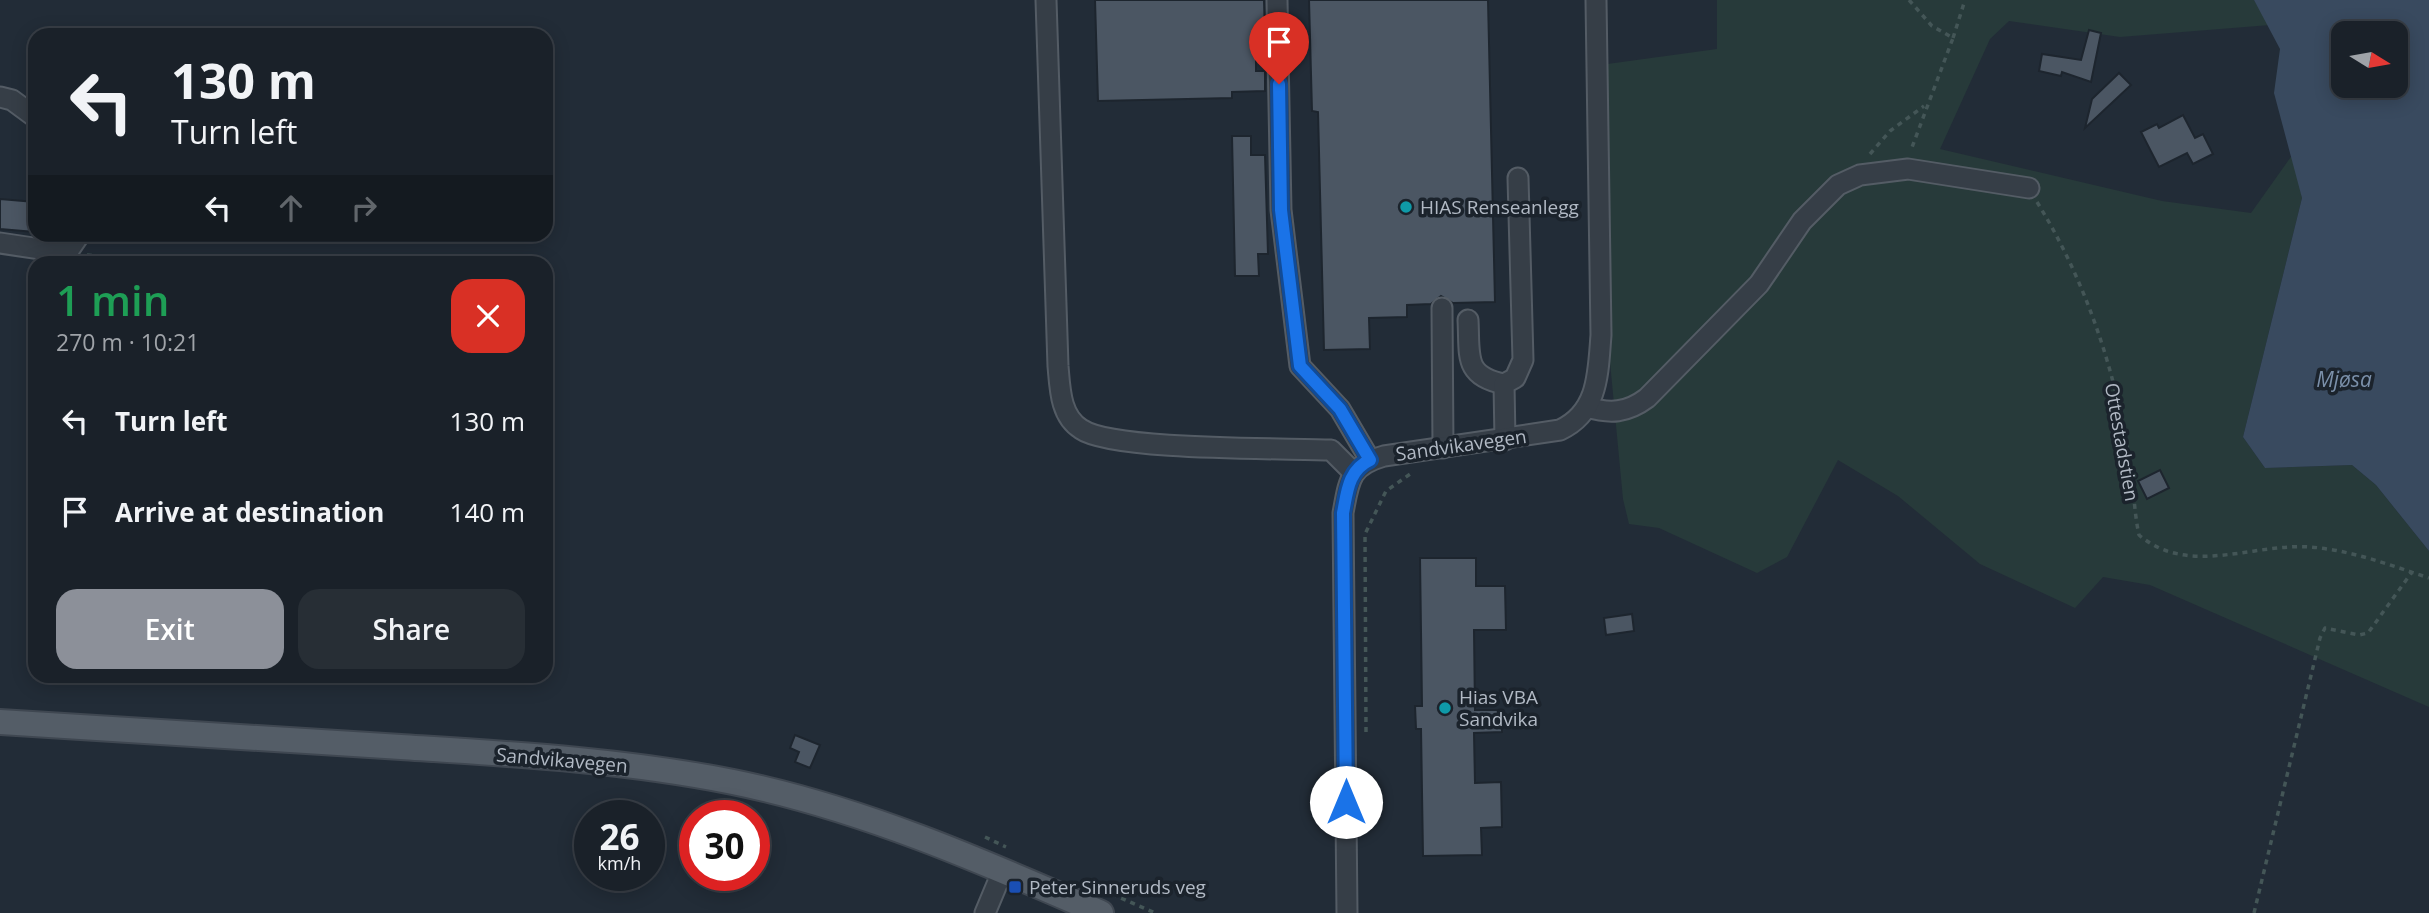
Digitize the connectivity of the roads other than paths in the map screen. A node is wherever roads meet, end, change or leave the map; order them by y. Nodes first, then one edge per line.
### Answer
1 (1046, 0) edge
2 (1277, 0) edge
3 (1596, 0) edge
4 (0, 97) edge
5 (28, 112) edge
6 (1518, 178) dead end
7 (2029, 188) road end
8 (75, 242) edge
9 (1, 246) edge
10 (1443, 308) dead end
11 (1468, 320) dead end
12 (1504, 384) junction
13 (1587, 407) junction
14 (1505, 440) junction
15 (1443, 448) junction
16 (1362, 467) junction
17 (0, 722) edge
18 (1003, 870) junction
19 (985, 913) edge
20 (1101, 913) edge
21 (1346, 913) edge

1 - 16 street
2 - 16 street
3 - 13 street
4 - 5 street
6 - 12 street
7 - 13 street
8 - 9 street
10 - 15 street
11 - 12 street
12 - 14 street
13 - 14 street, Sandvikavegen
14 - 15 street, Sandvikavegen
15 - 16 street, Sandvikavegen
16 - 21 street
17 - 18 main road, Sandvikavegen
18 - 19 street
18 - 20 main road, Sandvikavegen

